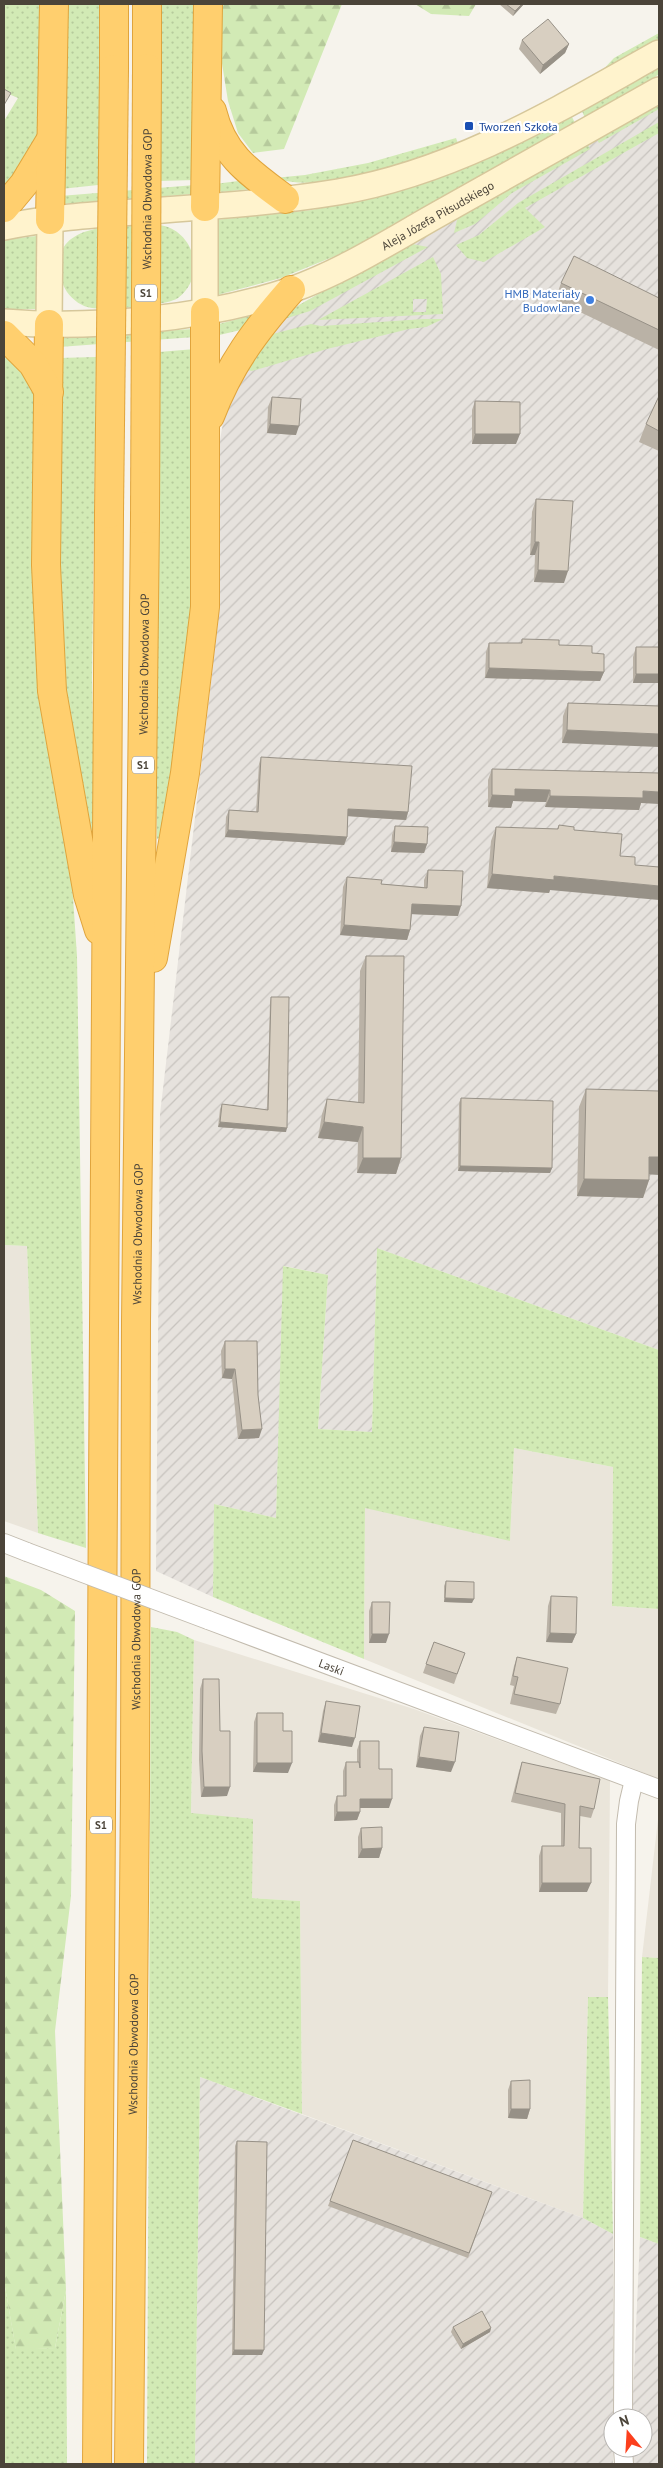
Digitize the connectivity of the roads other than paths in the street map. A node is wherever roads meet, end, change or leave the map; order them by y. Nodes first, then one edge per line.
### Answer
1 (54, 4) edge
2 (114, 4) edge
3 (147, 4) edge
4 (208, 4) edge
5 (659, 53) edge
6 (207, 89) junction
7 (659, 90) edge
8 (50, 140) junction
9 (285, 199) junction
10 (205, 207) junction
11 (4, 208) edge
12 (50, 220) junction
13 (4, 227) edge
14 (291, 290) junction
15 (204, 312) junction
16 (4, 322) edge
17 (49, 324) junction
18 (4, 335) edge
19 (49, 392) junction
20 (206, 427) junction
21 (107, 953) junction
22 (140, 1011) junction
23 (4, 1544) edge
24 (634, 1780) junction
25 (659, 1789) edge
26 (623, 2408) edge
27 (97, 2464) edge
28 (129, 2464) edge

1 - 8 highway
2 - 21 highway, S1, bridge
3 - 22 highway, Wschodnia Obwodowa GOP / S1, bridge
4 - 6 highway
5 - 9 street
6 - 9 highway
6 - 10 highway
7 - 14 street, Aleja Józefa Piłsudskiego
8 - 11 highway
8 - 12 highway
9 - 10 street
10 - 12 street
10 - 15 street
12 - 13 street
12 - 17 street
14 - 15 street, Aleja Józefa Piłsudskiego
14 - 20 highway
15 - 17 street, Aleja Józefa Piłsudskiego
15 - 20 highway
16 - 17 street, Aleja Józefa Piłsudskiego
17 - 19 highway
18 - 19 highway
19 - 21 highway
20 - 22 highway
21 - 27 highway, S1
22 - 28 highway, Wschodnia Obwodowa GOP / S1
23 - 24 street, Laski, bridge
24 - 25 street, Laski
24 - 26 street

